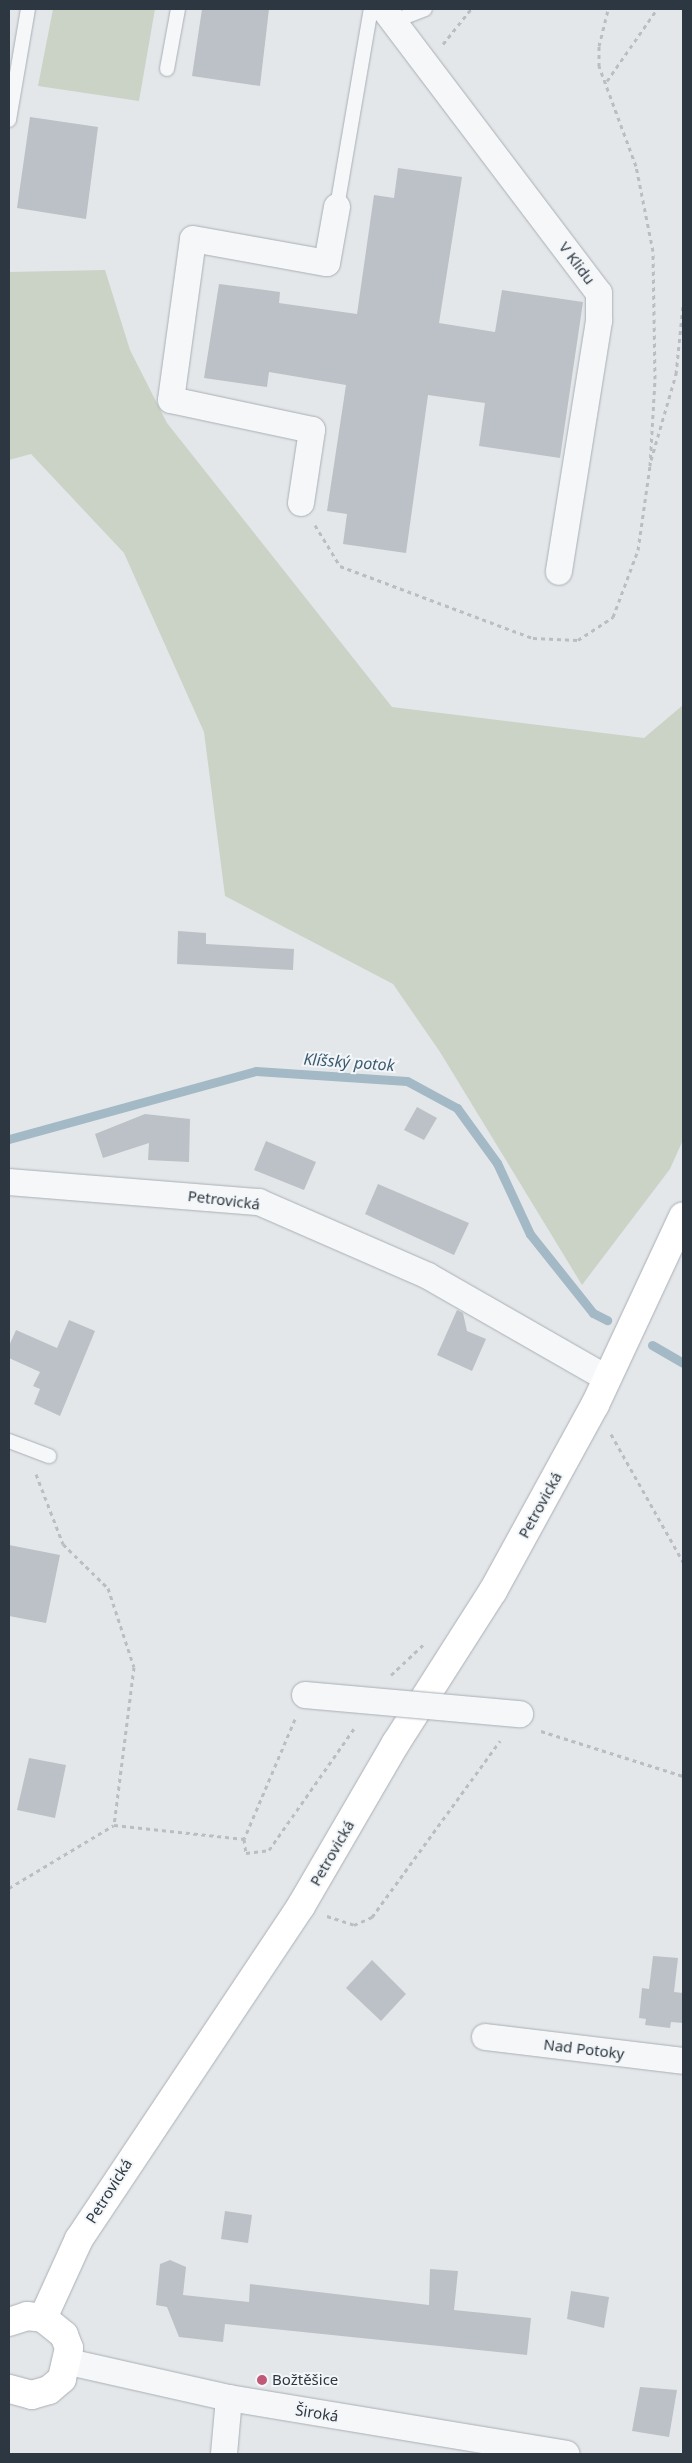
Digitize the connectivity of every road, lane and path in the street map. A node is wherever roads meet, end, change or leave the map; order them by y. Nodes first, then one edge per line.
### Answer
1 (28, 9) edge
2 (178, 9) edge
3 (371, 9) edge
4 (425, 9) edge
5 (471, 9) edge
6 (657, 9) edge
7 (389, 15) edge
8 (428, 62) junction
9 (167, 69) dead end
10 (607, 81) dead end
11 (9, 120) edge
12 (337, 206) joint
13 (683, 305) edge
14 (650, 466) dead end
15 (301, 503) dead end
16 (559, 572) dead end
17 (9, 1182) edge
18 (683, 1216) edge
19 (608, 1379) junction
20 (595, 1405) junction
21 (9, 1441) edge
22 (26, 1448) junction
23 (49, 1456) dead end
24 (683, 1562) edge
25 (430, 1639) dead end
26 (388, 1680) dead end
27 (305, 1695) joint
28 (520, 1714) junction
29 (360, 1720) dead end
30 (683, 1776) edge
31 (114, 1825) junction
32 (244, 1839) junction
33 (9, 1888) edge
34 (301, 1906) junction
35 (485, 2037) dead end
36 (683, 2061) edge
37 (43, 2318) junction
38 (9, 2322) edge
39 (69, 2362) junction
40 (11, 2396) edge
41 (229, 2398) junction
42 (224, 2454) edge
43 (566, 2454) edge

1 - 11 lane
2 - 9 lane
3 - 12 lane
4 - 7 lane
5 - 8 path
6 - 10 path
7 - 8 street, V Klidu
8 - 16 street, V Klidu
12 - 15 street
13 - 14 path
17 - 19 street, Petrovická
18 - 19 main road, Petrovická
19 - 20 main road, Petrovická
20 - 24 path
20 - 34 main road, Petrovická
21 - 22 lane
22 - 23 lane
22 - 31 path
25 - 26 path
27 - 28 street, bridge
27 - 32 path
28 - 30 path
28 - 34 path
29 - 32 path
31 - 32 path
31 - 33 path
34 - 37 main road, Petrovická
35 - 36 street, Nad Potoky
37 - 38 main road
37 - 39 main road
39 - 40 main road
39 - 41 street, Široká
41 - 42 street
41 - 43 street, Široká

